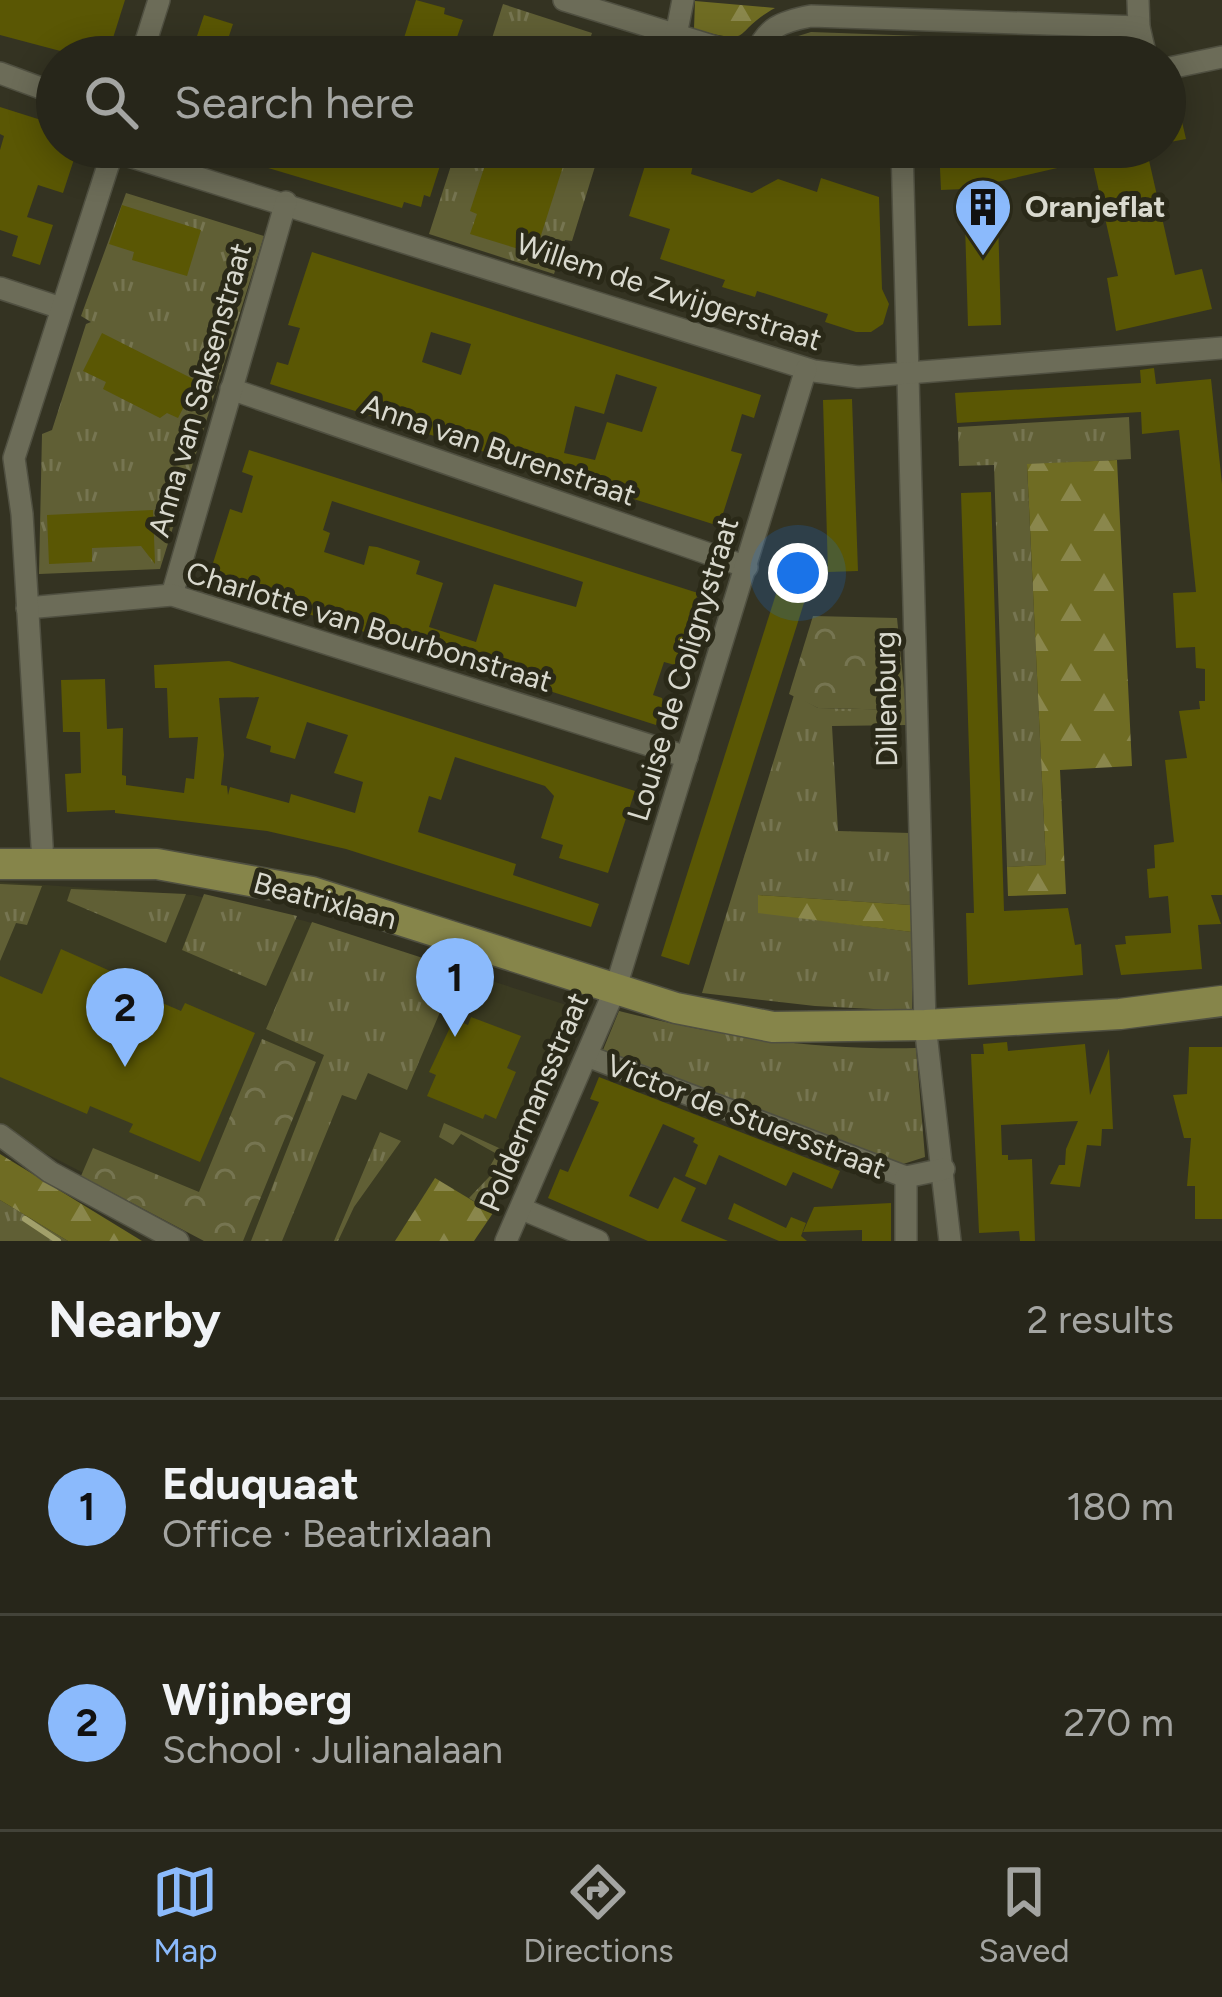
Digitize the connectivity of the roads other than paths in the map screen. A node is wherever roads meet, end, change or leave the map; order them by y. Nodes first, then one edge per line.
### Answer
1 (159, 0) edge
2 (564, 0) edge
3 (682, 0) edge
4 (1138, 0) edge
5 (1138, 27) junction
6 (676, 35) junction
7 (148, 36) edge
8 (679, 36) edge
9 (763, 36) edge
10 (1140, 36) edge
11 (1222, 59) edge
12 (1186, 66) edge
13 (0, 73) edge
14 (36, 86) edge
15 (108, 168) edge
16 (176, 168) edge
17 (903, 168) edge
18 (286, 202) junction
19 (0, 288) edge
20 (61, 308) junction
21 (1222, 348) edge
22 (806, 369) junction
23 (909, 370) junction
24 (231, 389) junction
25 (7, 459) edge
26 (747, 566) junction
27 (172, 595) junction
28 (27, 608) junction
29 (687, 757) junction
30 (43, 862) junction
31 (0, 864) edge
32 (616, 987) junction
33 (1222, 1001) edge
34 (925, 1025) junction
35 (586, 1056) junction
36 (0, 1135) edge
37 (944, 1169) junction
38 (906, 1177) junction
39 (522, 1209) junction
40 (178, 1241) edge
41 (506, 1241) edge
42 (598, 1241) edge
43 (906, 1241) edge
44 (950, 1241) edge

1 - 7 street
2 - 6 street
3 - 6 street
4 - 5 street
5 - 9 street
5 - 10 street
6 - 8 street
11 - 12 street
13 - 14 street
15 - 20 street
16 - 18 street, Willem de Zwijgerstraat
17 - 23 street, Dillenburg
18 - 22 street, Willem de Zwijgerstraat
18 - 24 street, Anna van Saksenstraat
19 - 20 street
20 - 25 street
21 - 23 street, Willem de Zwijgerstraat
22 - 23 street, Willem de Zwijgerstraat
22 - 26 street, Louise de Colignystraat
23 - 34 street, Dillenburg
24 - 26 street, Anna van Burenstraat
24 - 27 street, Anna van Saksenstraat
25 - 28 street
26 - 29 street, Louise de Colignystraat
27 - 28 street, Charlotte van Bourbonstraat
27 - 29 street, Charlotte van Bourbonstraat
28 - 30 street
29 - 32 street, Louise de Colignystraat
30 - 31 street, Beatrixlaan
30 - 32 street, Beatrixlaan
32 - 34 street, Beatrixlaan
32 - 35 street, Poldermansstraat
33 - 34 street
34 - 37 street, Dillenburg
35 - 38 street, Victor de Stuersstraat
35 - 39 street, Poldermansstraat
36 - 40 street
37 - 38 street
37 - 44 street, Dillenburg
38 - 43 street
39 - 41 street, Poldermansstraat
39 - 42 street

